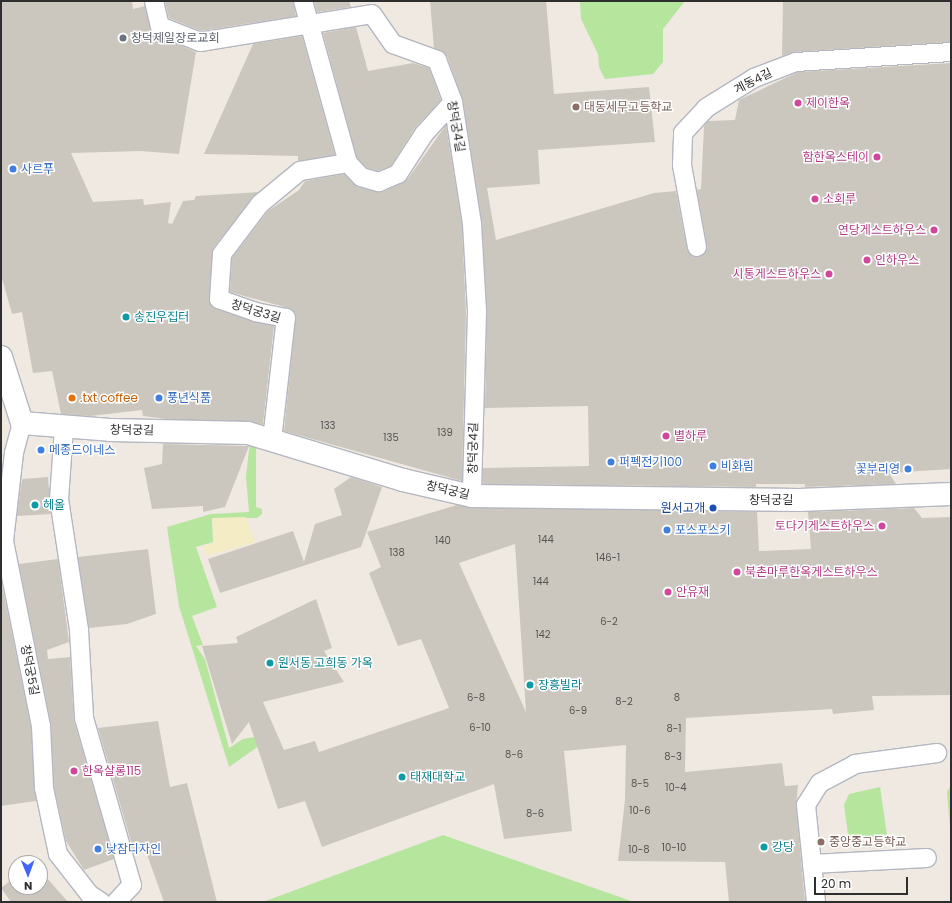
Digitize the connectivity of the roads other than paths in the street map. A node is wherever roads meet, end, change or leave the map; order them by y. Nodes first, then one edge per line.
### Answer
1 (154, 1) edge
2 (303, 1) edge
3 (310, 24) junction
4 (951, 52) edge
5 (453, 102) junction
6 (348, 163) junction
7 (697, 247) dead end
8 (1, 357) edge
9 (22, 423) junction
10 (64, 428) junction
11 (272, 440) junction
12 (951, 494) edge
13 (472, 496) junction
14 (937, 753) dead end
15 (927, 858) dead end
16 (812, 864) junction
17 (101, 902) edge
18 (116, 902) edge
19 (816, 902) edge

1 - 3 lane, 창덕궁4길
2 - 3 lane
3 - 5 lane, 창덕궁4길
3 - 6 lane
4 - 7 lane, 계동4길
5 - 6 lane
5 - 13 lane, 창덕궁4길
6 - 11 lane, 창덕궁3길
8 - 9 street
9 - 10 street, 창덕궁길
9 - 17 lane, 창덕궁5길
10 - 11 street, 창덕궁길
10 - 18 lane
11 - 13 street, 창덕궁길
12 - 13 street, 창덕궁길
14 - 16 lane
15 - 16 lane
16 - 19 lane

